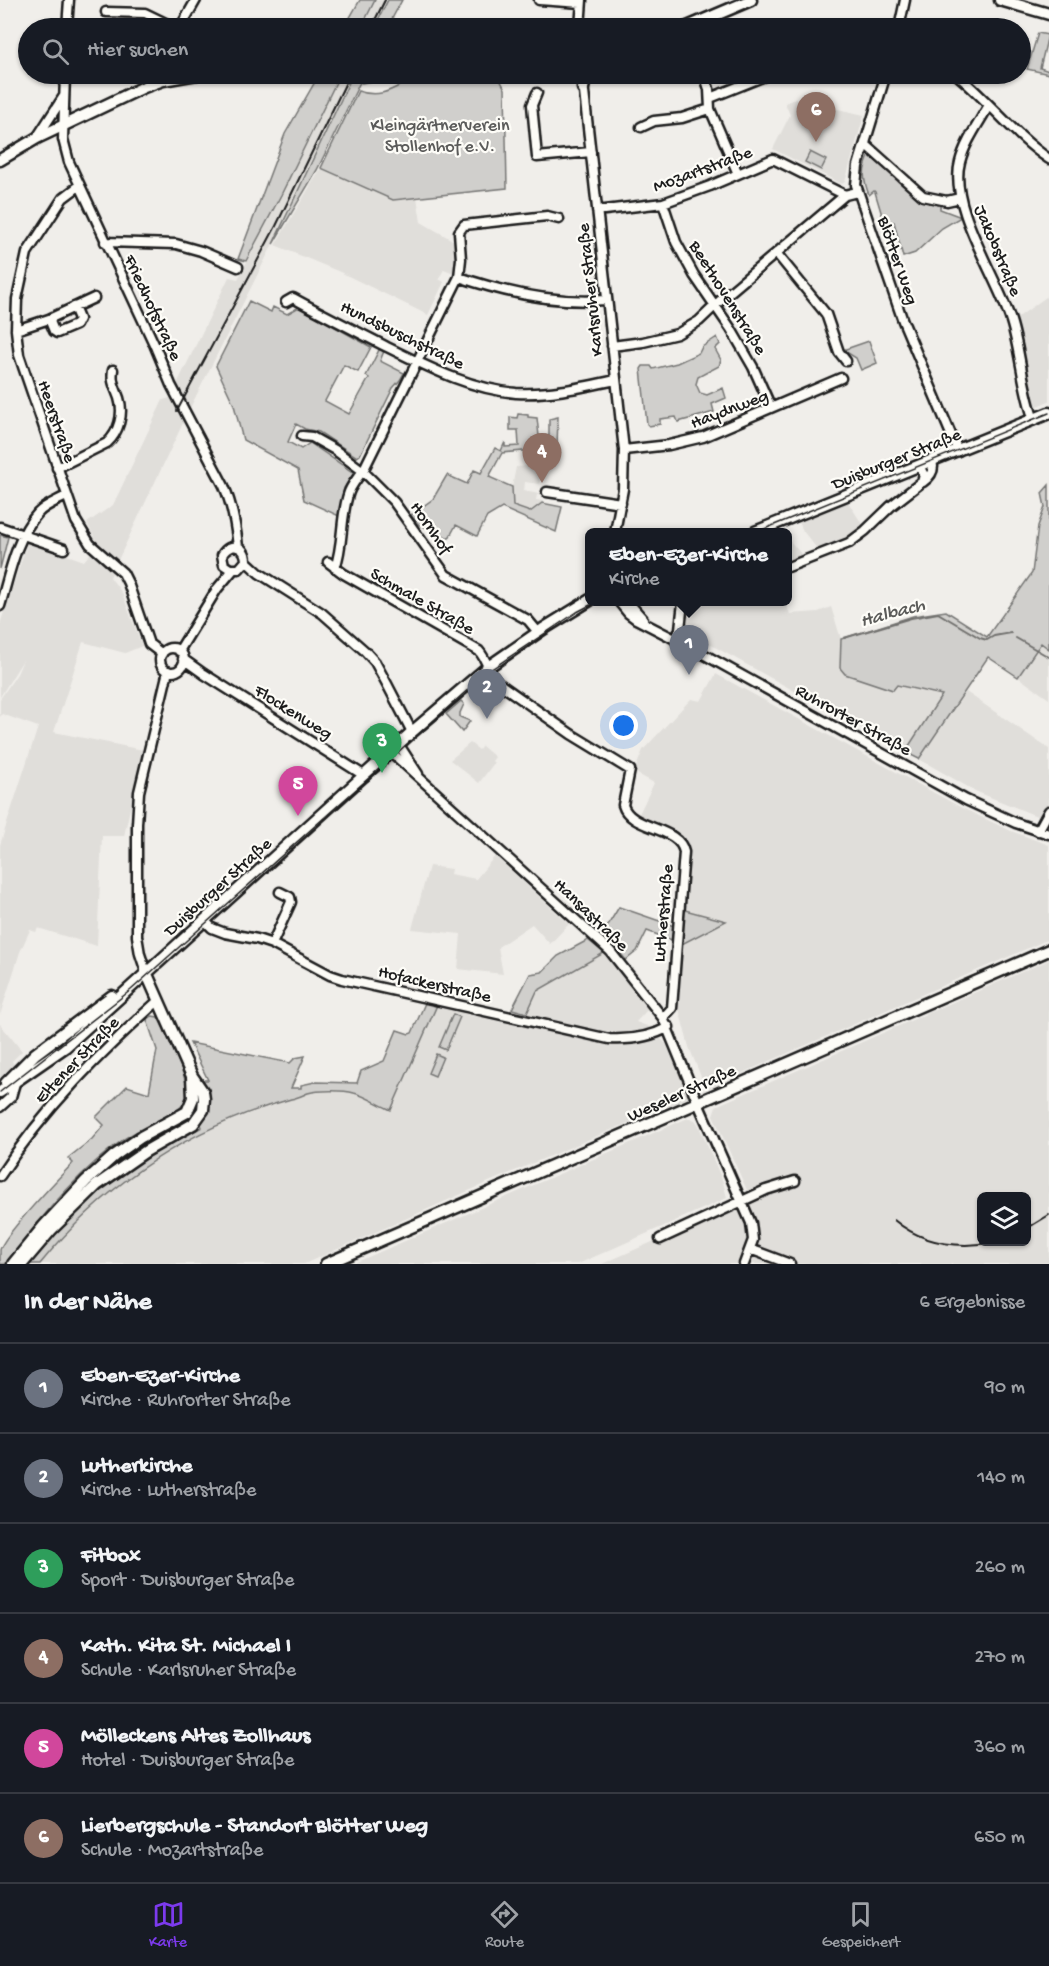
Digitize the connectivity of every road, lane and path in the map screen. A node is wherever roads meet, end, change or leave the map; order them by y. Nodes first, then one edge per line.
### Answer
1 (69, 0) edge
2 (196, 0) edge
3 (539, 0) edge
4 (751, 0) edge
5 (905, 0) edge
6 (912, 0) edge
7 (1000, 0) edge
8 (582, 2) edge
9 (106, 12) dead end
10 (1049, 14) edge
11 (903, 16) joint
12 (68, 18) edge
13 (156, 18) edge
14 (184, 18) edge
15 (581, 18) edge
16 (709, 18) edge
17 (65, 84) edge
18 (149, 84) edge
19 (583, 84) edge
20 (708, 84) edge
21 (745, 84) edge
22 (883, 84) edge
23 (969, 84) edge
24 (537, 93) dead end
25 (64, 96) junction
26 (710, 98) junction
27 (989, 105) junction
28 (710, 109) junction
29 (64, 125) junction
30 (641, 127) dead end
31 (37, 138) junction
32 (865, 144) junction
33 (591, 152) junction
34 (1049, 159) edge
35 (0, 160) edge
36 (738, 174) junction
37 (79, 186) junction
38 (857, 192) junction
39 (845, 195) junction
40 (960, 198) junction
41 (663, 203) junction
42 (597, 210) junction
43 (559, 219) dead end
44 (105, 242) junction
45 (777, 254) junction
46 (238, 267) dead end
47 (459, 277) junction
48 (94, 298) dead end
49 (606, 300) junction
50 (286, 302) dead end
51 (714, 306) junction
52 (74, 307) junction
53 (49, 318) junction
54 (16, 330) junction
55 (612, 346) junction
56 (846, 361) dead end
57 (417, 362) junction
58 (113, 370) dead end
59 (841, 378) dead end
60 (616, 380) junction
61 (769, 408) junction
62 (1049, 413) edge
63 (1034, 420) junction
64 (302, 436) dead end
65 (624, 450) junction
66 (958, 451) junction
67 (932, 461) junction
68 (919, 466) junction
69 (57, 468) junction
70 (363, 471) junction
71 (922, 482) junction
72 (547, 492) dead end
73 (66, 496) junction
74 (621, 503) junction
75 (235, 525) junction
76 (0, 526) edge
77 (616, 528) edge
78 (765, 528) edge
79 (24, 534) junction
80 (238, 547) junction
81 (228, 548) junction
82 (64, 549) dead end
83 (224, 565) junction
84 (792, 565) edge
85 (240, 566) junction
86 (218, 589) junction
87 (585, 602) edge
88 (0, 606) edge
89 (622, 606) edge
90 (631, 606) edge
91 (635, 606) edge
92 (683, 606) edge
93 (636, 612) junction
94 (647, 624) junction
95 (538, 632) junction
96 (676, 641) junction
97 (162, 654) junction
98 (181, 655) junction
99 (488, 667) junction
100 (179, 669) junction
101 (168, 671) junction
102 (204, 674) junction
103 (412, 732) junction
104 (395, 749) junction
105 (365, 776) junction
106 (1049, 811) edge
107 (1038, 831) junction
108 (1049, 834) edge
109 (279, 892) dead end
110 (204, 921) junction
111 (272, 944) junction
112 (1049, 950) edge
113 (146, 972) junction
114 (159, 1000) junction
115 (663, 1018) junction
116 (669, 1028) junction
117 (192, 1076) junction
118 (15, 1083) junction
119 (0, 1091) edge
120 (698, 1103) junction
121 (0, 1107) edge
122 (0, 1176) edge
123 (795, 1181) dead end
124 (741, 1202) junction
125 (660, 1239) dead end
126 (750, 1249) junction
127 (13, 1264) edge
128 (22, 1264) edge
129 (326, 1264) edge
130 (744, 1264) edge
131 (790, 1264) edge

1 - 12 street
2 - 14 street
3 - 8 street
4 - 16 main road
5 - 11 street
6 - 11 street
7 - 10 main road
8 - 15 street
9 - 13 street
17 - 25 street, Friedhofstraße
18 - 29 main road
19 - 33 street, Karlsruher Straße
20 - 26 street
21 - 26 street
22 - 32 street, Blötter Weg
23 - 27 street
24 - 33 street
25 - 29 street, Friedhofstraße
25 - 31 street
26 - 28 street
27 - 34 street
27 - 40 street, Jakobstraße
28 - 30 street
28 - 36 street
29 - 31 main road
29 - 37 street, Friedhofstraße
31 - 35 main road
32 - 38 street, Blötter Weg
32 - 40 street, Jakobstraße
33 - 42 street, Karlsruher Straße
36 - 39 street, Mozartstraße
36 - 41 street, Mozartstraße
37 - 44 street, Friedhofstraße
37 - 54 street, Heerstraße
38 - 39 street
38 - 66 street, Blötter Weg
39 - 45 street
40 - 63 street, Jakobstraße
41 - 42 street, Mozartstraße
41 - 51 street, Beethovenstraße
42 - 49 street, Karlsruher Straße
43 - 47 street
44 - 46 street
44 - 75 street, Friedhofstraße
45 - 51 street
45 - 56 street
47 - 49 street
47 - 57 street, Schmale Straße
48 - 52 street
49 - 55 street, Karlsruher Straße
50 - 57 street, Hundsbuschstraße
51 - 55 street
51 - 61 street, Beethovenstraße
52 - 53 street
52 - 53 street
53 - 54 street
54 - 69 street, Heerstraße
55 - 60 street, Karlsruher Straße
57 - 60 street, Hundsbuschstraße
57 - 70 street, Schmale Straße
58 - 69 street
59 - 61 street, Haydnweg
60 - 65 street, Karlsruher Straße
61 - 65 street, Haydnweg
62 - 63 main road, Duisburger Straße
63 - 66 main road, Duisburger Straße
64 - 70 street, Hornhof
65 - 74 street, Karlsruher Straße
66 - 67 main road, Duisburger Straße
67 - 68 main road, Duisburger Straße
67 - 71 street
68 - 71 street
68 - 78 main road, Duisburger Straße
69 - 73 street, Heerstraße
70 - 95 street, Hornhof
70 - 99 street, Schmale Straße
71 - 84 street
72 - 74 street
73 - 79 street
73 - 97 street, Heerstraße
74 - 77 street, Karlsruher Straße
75 - 80 street, Friedhofstraße
75 - 81 street
76 - 79 street
79 - 82 street
79 - 88 street
80 - 81 street
80 - 85 street, Friedhofstraße
81 - 83 street
83 - 85 street
83 - 86 street
85 - 86 street
85 - 103 street
86 - 98 street
87 - 95 main road, Duisburger Straße
89 - 94 street, Ruhrorter Straße
90 - 93 street, Ruhrorter Straße
91 - 93 street
92 - 96 street
93 - 94 street, Ruhrorter Straße
94 - 96 street, Ruhrorter Straße
95 - 99 main road, Duisburger Straße
96 - 107 street, Ruhrorter Straße
97 - 98 street
97 - 101 street, Heerstraße
98 - 100 street
98 - 102 street, Flockenweg
99 - 103 main road, Duisburger Straße
99 - 115 street, Lutherstraße
100 - 101 street
100 - 102 street, Flockenweg
101 - 113 street
102 - 105 street, Flockenweg
103 - 104 main road, Duisburger Straße
104 - 105 main road, Duisburger Straße
104 - 115 street, Hansastraße
105 - 110 main road, Duisburger Straße
106 - 107 street
107 - 108 street, Ruhrorter Straße
109 - 111 street
110 - 111 street, Hofackerstraße
110 - 113 main road, Duisburger Straße
111 - 116 street, Hofackerstraße
112 - 120 main road, Weseler Straße
113 - 114 main road
113 - 118 main road, Duisburger Straße
113 - 119 main road, Duisburger Straße
114 - 117 main road
114 - 122 street, Eltener Straße
115 - 116 street, Hansastraße
116 - 120 street, Hansastraße
117 - 127 main road
117 - 128 main road
118 - 119 main road, Duisburger Straße
118 - 121 street, Duisburger Straße
120 - 124 street, Hansastraße
120 - 129 main road, Weseler Straße
123 - 124 street
124 - 125 street
124 - 126 street, Hansastraße
126 - 130 street
126 - 131 street

